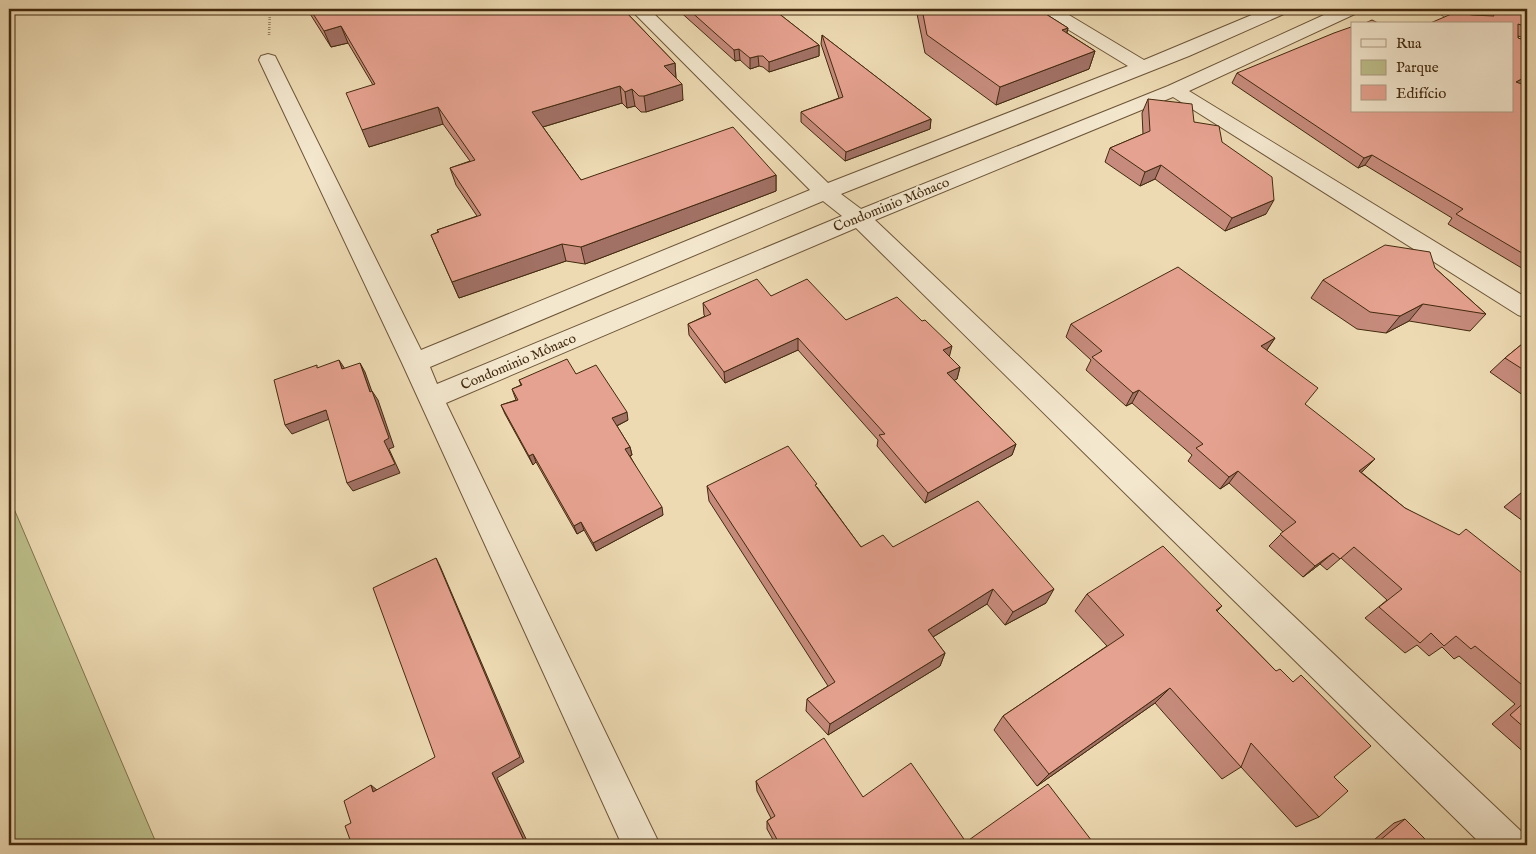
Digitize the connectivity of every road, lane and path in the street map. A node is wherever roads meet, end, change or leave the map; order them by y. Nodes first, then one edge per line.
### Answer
1 (639, 9) edge
2 (1047, 9) edge
3 (1280, 9) edge
4 (1352, 9) edge
5 (1444, 9) edge
6 (1473, 22) edge
7 (1182, 52) junction
8 (268, 60) dead end
9 (1142, 67) junction
10 (1211, 72) junction
11 (1106, 82) junction
12 (1175, 90) junction
13 (1139, 102) junction
14 (825, 192) junction
15 (858, 218) junction
16 (1527, 309) edge
17 (415, 363) junction
18 (430, 398) junction
19 (641, 845) edge
20 (1510, 845) edge

1 - 14 street
2 - 9 street
3 - 7 street
4 - 10 street, Condominio Mônaco
5 - 6 street
7 - 9 street
7 - 10 street
8 - 17 street
9 - 11 street
10 - 12 street, Condominio Mônaco
11 - 13 street
11 - 14 street
12 - 13 street, Condominio Mônaco
12 - 16 street
13 - 15 street, Condominio Mônaco
14 - 15 street
14 - 17 street
15 - 18 street, Condominio Mônaco
15 - 20 street
17 - 18 street
18 - 19 street

